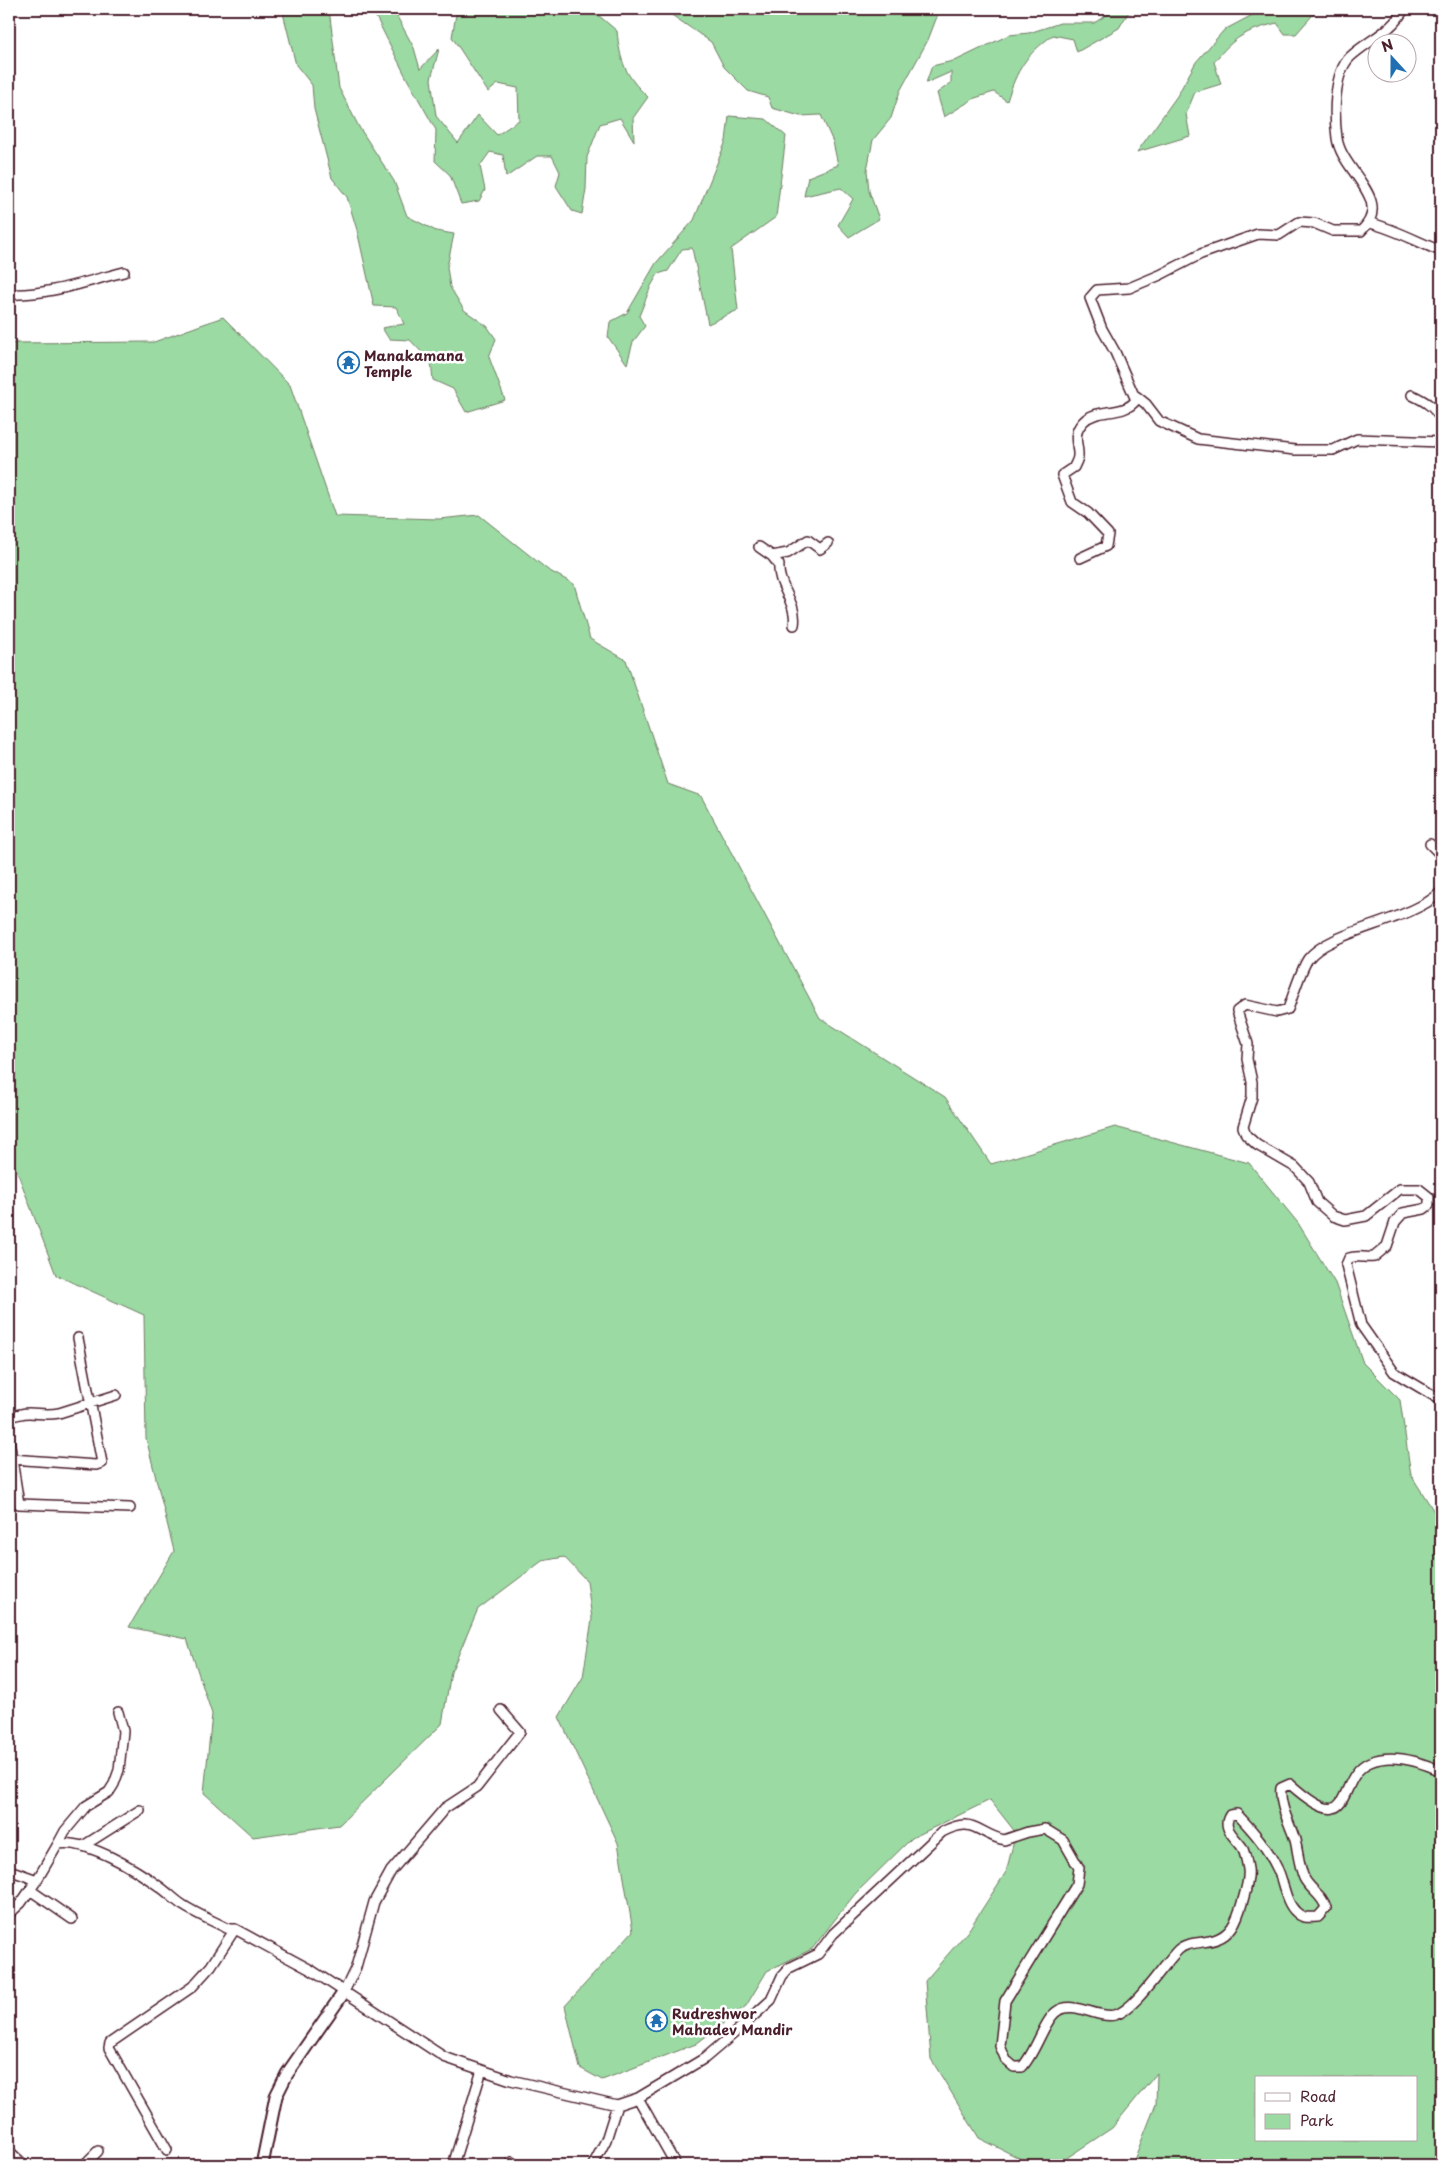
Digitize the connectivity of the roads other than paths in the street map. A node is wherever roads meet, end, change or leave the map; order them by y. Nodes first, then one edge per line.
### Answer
1 (1404, 9) edge
2 (1370, 223) junction
3 (1441, 251) edge
4 (124, 272) dead end
5 (9, 294) edge
6 (1412, 395) dead end
7 (1136, 396) junction
8 (1441, 420) edge
9 (1441, 442) edge
10 (828, 543) dead end
11 (759, 547) dead end
12 (772, 556) junction
13 (1080, 558) dead end
14 (794, 625) dead end
15 (1430, 844) dead end
16 (1441, 855) edge
17 (1441, 892) edge
18 (78, 1338) dead end
19 (116, 1395) dead end
20 (1441, 1400) edge
21 (90, 1403) junction
22 (9, 1418) edge
23 (9, 1440) edge
24 (11, 1459) junction
25 (130, 1508) dead end
26 (501, 1710) dead end
27 (118, 1712) dead end
28 (1441, 1771) edge
29 (140, 1810) dead end
30 (58, 1844) junction
31 (83, 1846) junction
32 (9, 1870) edge
33 (37, 1880) junction
34 (30, 1890) junction
35 (9, 1914) edge
36 (72, 1919) dead end
37 (235, 1929) junction
38 (344, 1992) junction
39 (482, 2070) junction
40 (638, 2098) junction
41 (617, 2105) junction
42 (167, 2150) dead end
43 (98, 2151) dead end
44 (9, 2152) edge
45 (24, 2165) edge
46 (84, 2165) edge
47 (262, 2165) edge
48 (453, 2165) edge
49 (593, 2165) edge
50 (676, 2165) edge

1 - 2 street
2 - 3 street
2 - 7 street
4 - 5 street
6 - 8 street
7 - 9 street
7 - 13 street
10 - 12 street
11 - 12 street
12 - 14 street
15 - 16 street
17 - 20 street
18 - 21 street
19 - 21 street
21 - 22 street
21 - 24 street
23 - 24 street
24 - 25 street
26 - 38 street
27 - 30 street
28 - 40 street
29 - 31 street
30 - 31 street
30 - 33 street
31 - 37 street
32 - 33 street
33 - 34 street
34 - 35 street
34 - 36 street
37 - 38 street
37 - 42 street
38 - 39 street
38 - 47 street
39 - 41 street
39 - 48 street
40 - 41 street
40 - 50 street
41 - 49 street
43 - 46 street
44 - 45 street

